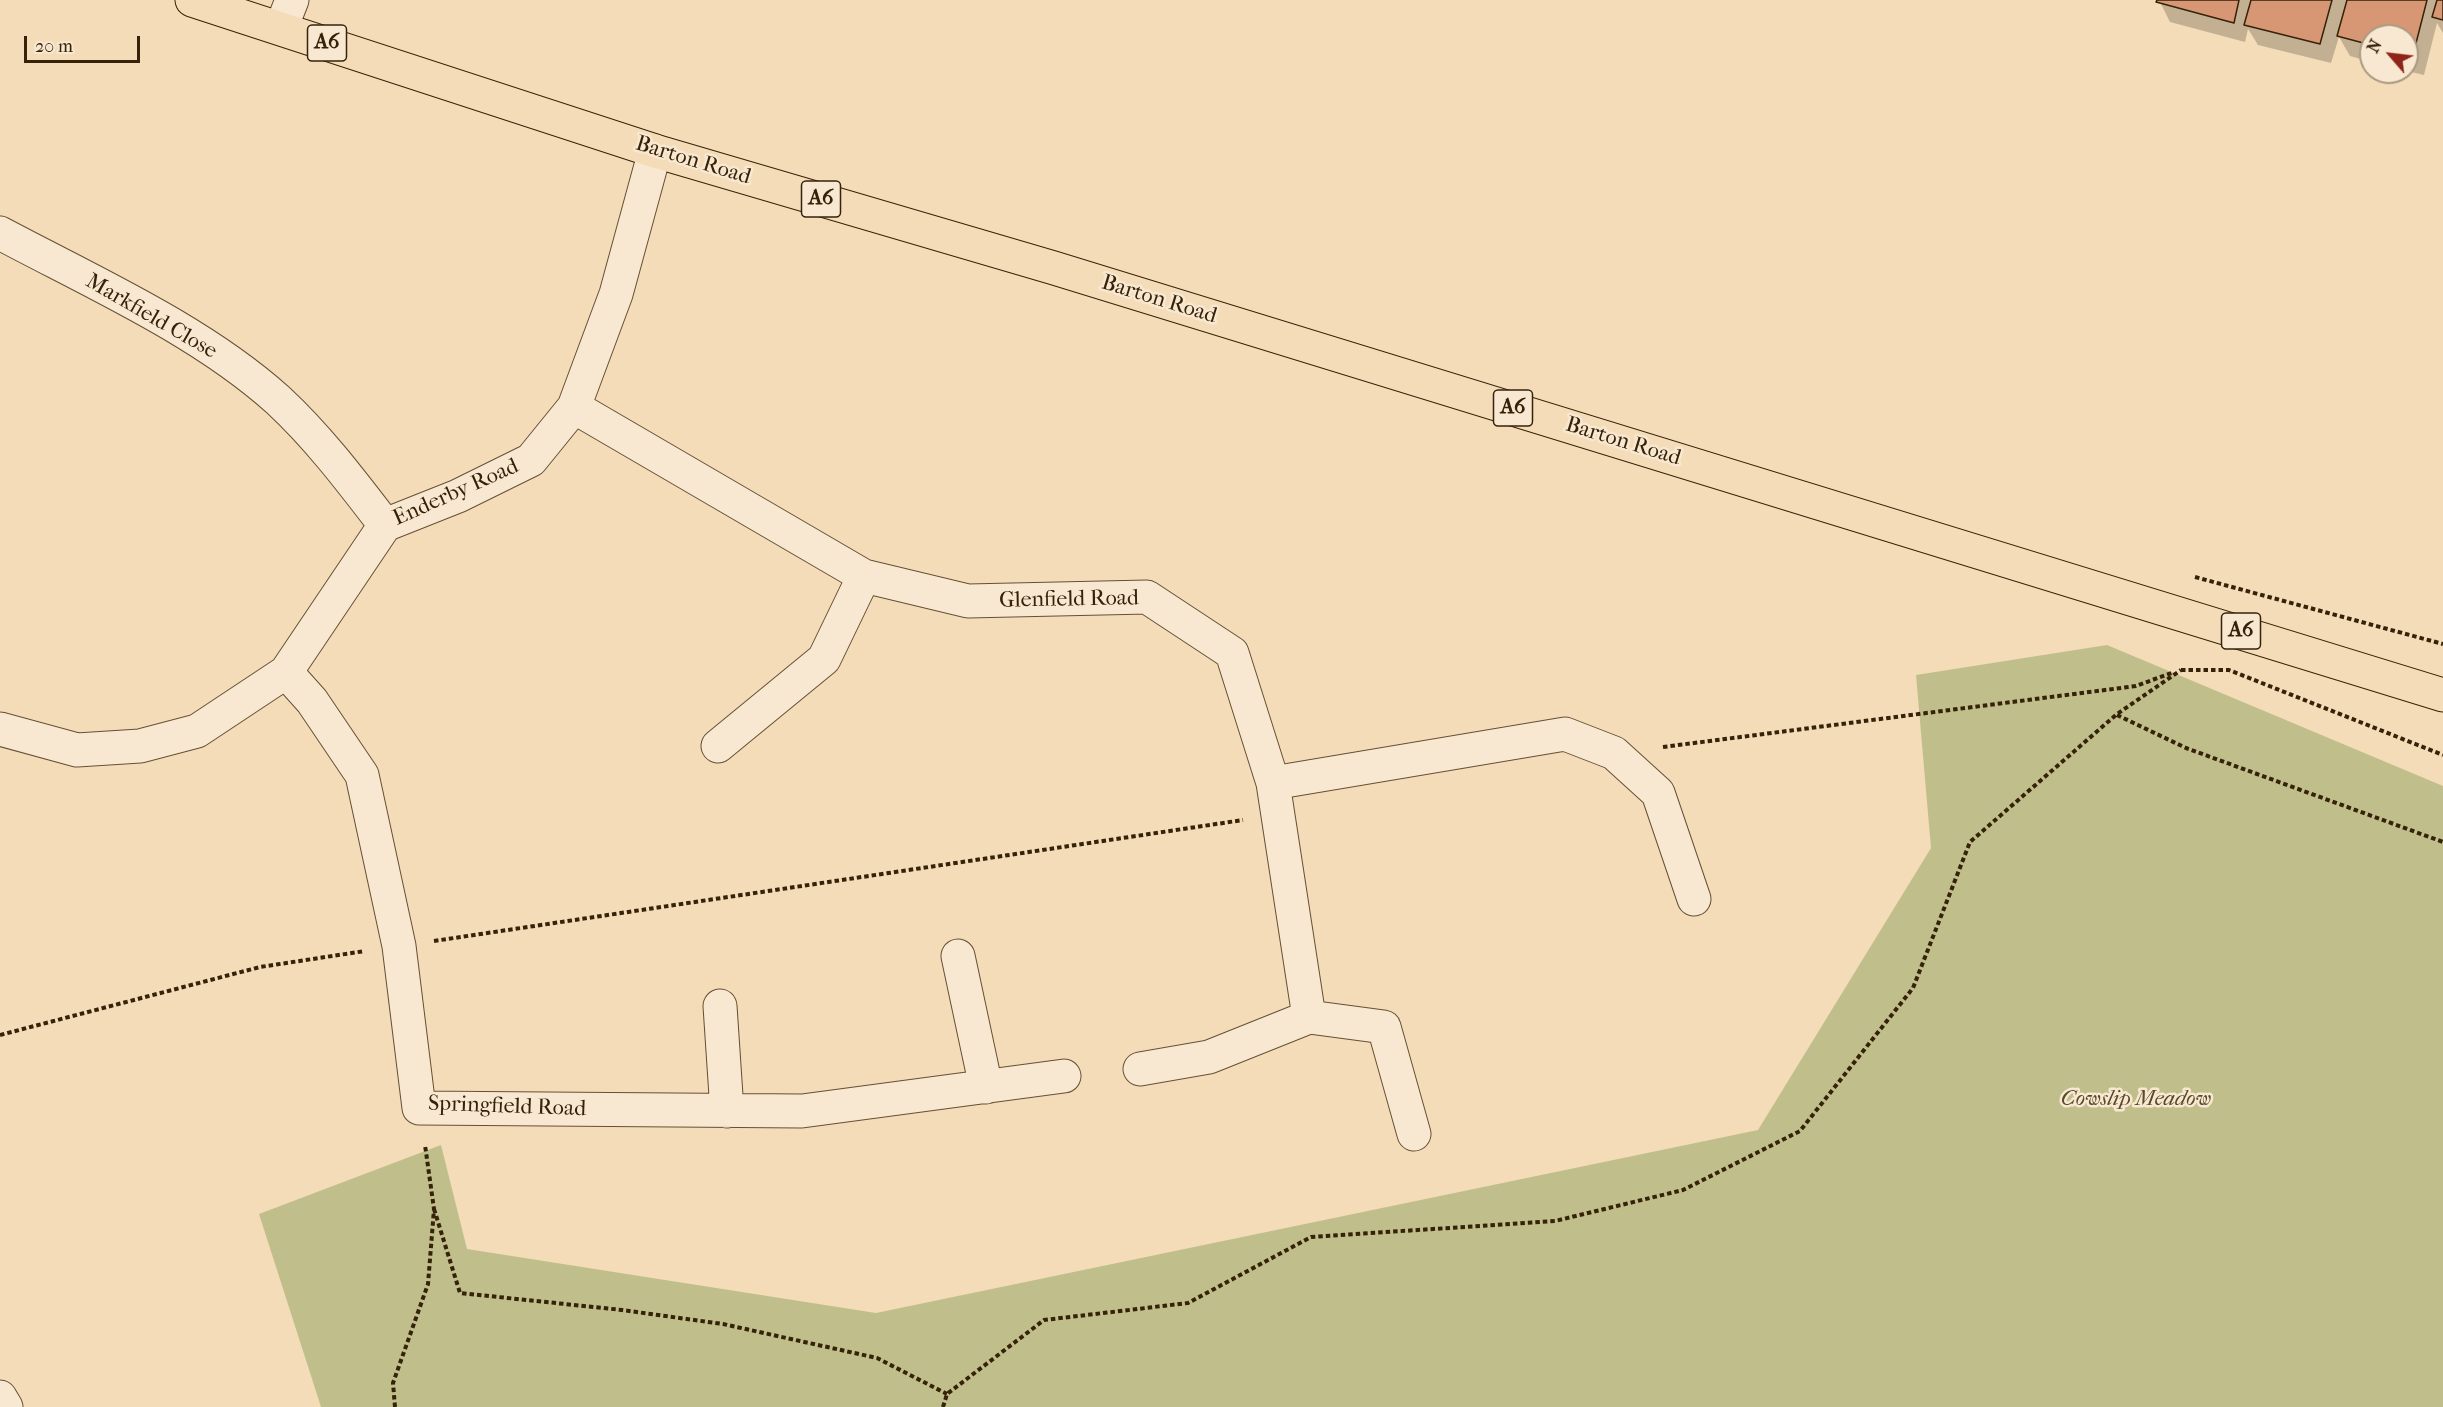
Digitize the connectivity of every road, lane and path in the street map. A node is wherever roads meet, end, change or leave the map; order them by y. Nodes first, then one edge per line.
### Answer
1 (192, 0) edge
2 (286, 14) edge
3 (655, 151) junction
4 (0, 233) edge
5 (573, 407) junction
6 (385, 525) junction
7 (864, 576) junction
8 (2181, 670) junction
9 (286, 672) junction
10 (2443, 695) edge
11 (2117, 714) junction
12 (0, 729) edge
13 (718, 746) dead end
14 (1614, 753) junction
15 (2443, 755) edge
16 (1273, 783) junction
17 (2443, 842) edge
18 (1694, 899) dead end
19 (399, 946) junction
20 (958, 956) dead end
21 (720, 1006) dead end
22 (1309, 1017) junction
23 (0, 1035) edge
24 (1140, 1069) dead end
25 (1064, 1077) dead end
26 (986, 1087) junction
27 (419, 1108) junction
28 (727, 1111) junction
29 (1414, 1134) dead end
30 (434, 1209) junction
31 (947, 1394) junction
32 (0, 1397) edge
33 (6, 1407) edge
34 (395, 1407) edge
35 (943, 1407) edge

1 - 2 highway, Barton Road / A6
2 - 3 highway, Barton Road / A6
3 - 5 street, Enderby Road
3 - 10 highway, Barton Road / A6
4 - 6 street, Markfield Close
5 - 6 street, Enderby Road
5 - 7 street, Glenfield Road
6 - 9 street, Enderby Road
7 - 13 street
7 - 16 street, Glenfield Road
8 - 11 path
8 - 14 path
8 - 15 path
9 - 12 street, Enderby Road
9 - 19 street, Springfield Road
11 - 17 path
11 - 31 path
14 - 16 street
14 - 18 street
16 - 19 path
16 - 22 street, Glenfield Road
19 - 23 path
19 - 27 street, Springfield Road
20 - 26 street
21 - 28 street
22 - 24 street
22 - 29 street
25 - 26 street, Springfield Road
26 - 28 street, Springfield Road
27 - 28 street, Springfield Road
27 - 30 path
30 - 31 path
30 - 34 path
31 - 35 path
32 - 33 street

